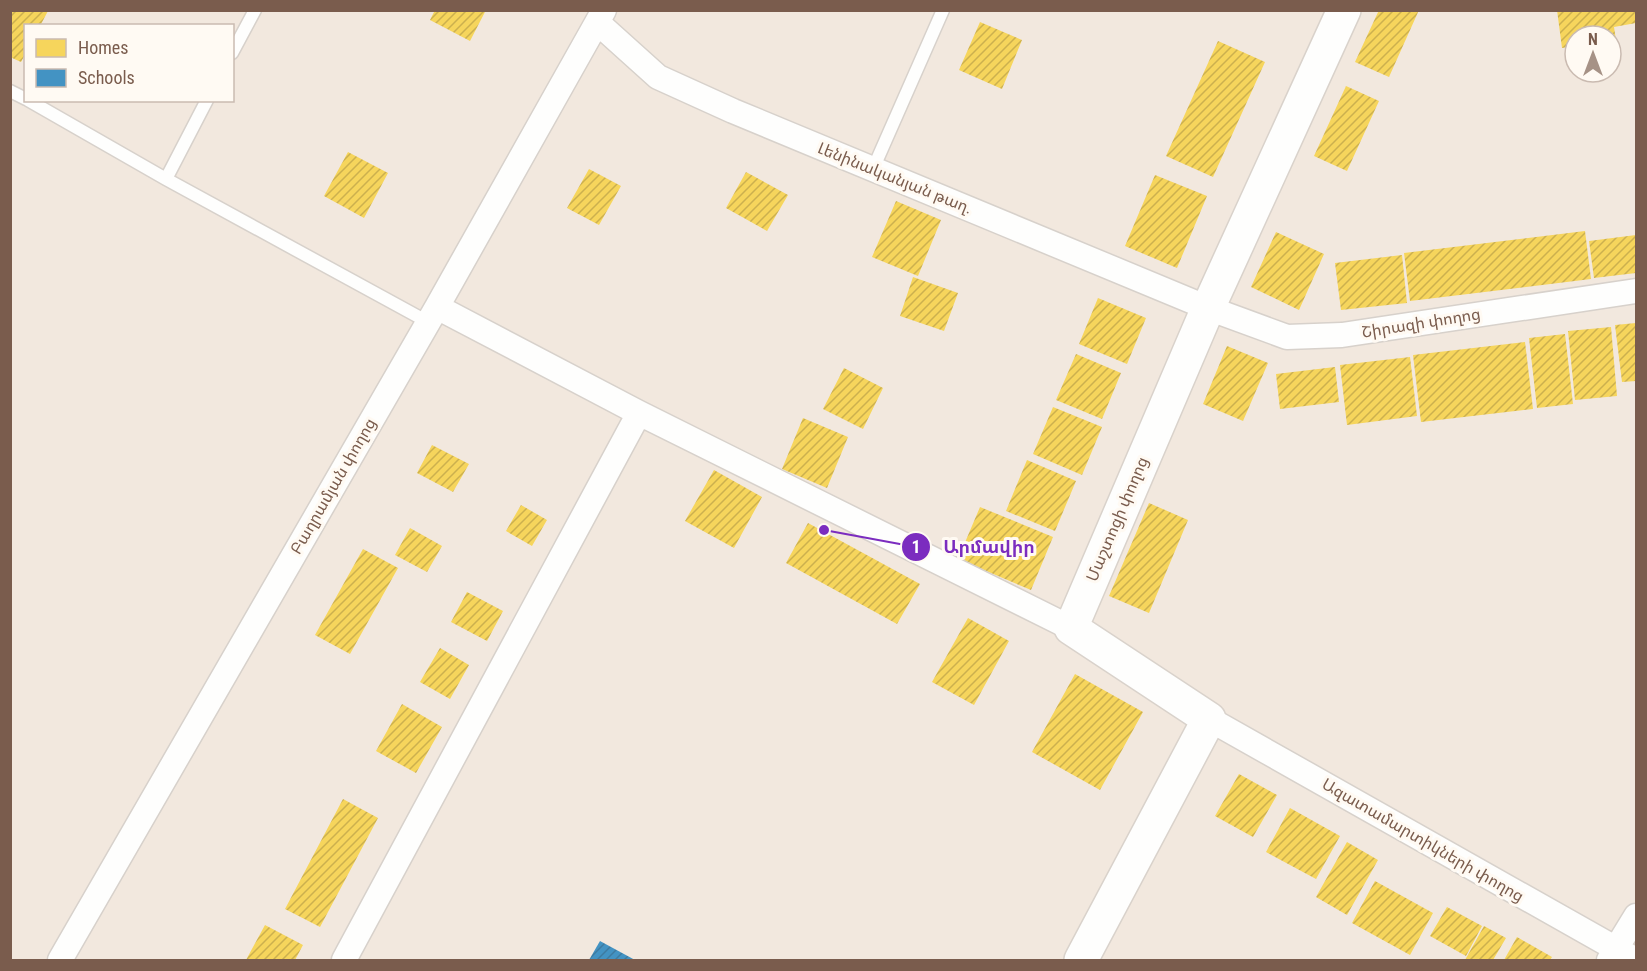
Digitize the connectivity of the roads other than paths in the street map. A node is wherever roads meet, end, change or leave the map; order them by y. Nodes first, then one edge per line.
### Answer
1 (255, 10) edge
2 (943, 10) edge
3 (1344, 10) edge
4 (601, 17) edge
5 (234, 49) edge
6 (10, 91) edge
7 (24, 98) edge
8 (31, 102) edge
9 (206, 102) edge
10 (873, 169) junction
11 (166, 179) junction
12 (1636, 291) edge
13 (1208, 308) junction
14 (433, 314) junction
15 (639, 413) junction
16 (1071, 628) junction
17 (1209, 719) junction
18 (1636, 916) edge
19 (1620, 957) edge
20 (60, 960) edge
21 (344, 960) edge
22 (1081, 960) edge

1 - 5 lane
2 - 10 lane
3 - 13 main road, Մաշտոցի փողոց
4 - 10 street, Լենինականյան թաղ.
4 - 14 street, Բաղրամյան փողոց
6 - 7 lane
8 - 11 lane
9 - 11 lane
10 - 13 street, Լենինականյան թաղ.
11 - 14 lane
12 - 13 street, Շիրազի փողոց
13 - 16 main road, Մաշտոցի փողոց
14 - 15 street
14 - 20 street, Բաղրամյան փողոց
15 - 16 street
15 - 21 street
16 - 17 main road
17 - 19 street, Ազատամարտիկների փողոց
17 - 22 main road
18 - 19 street

